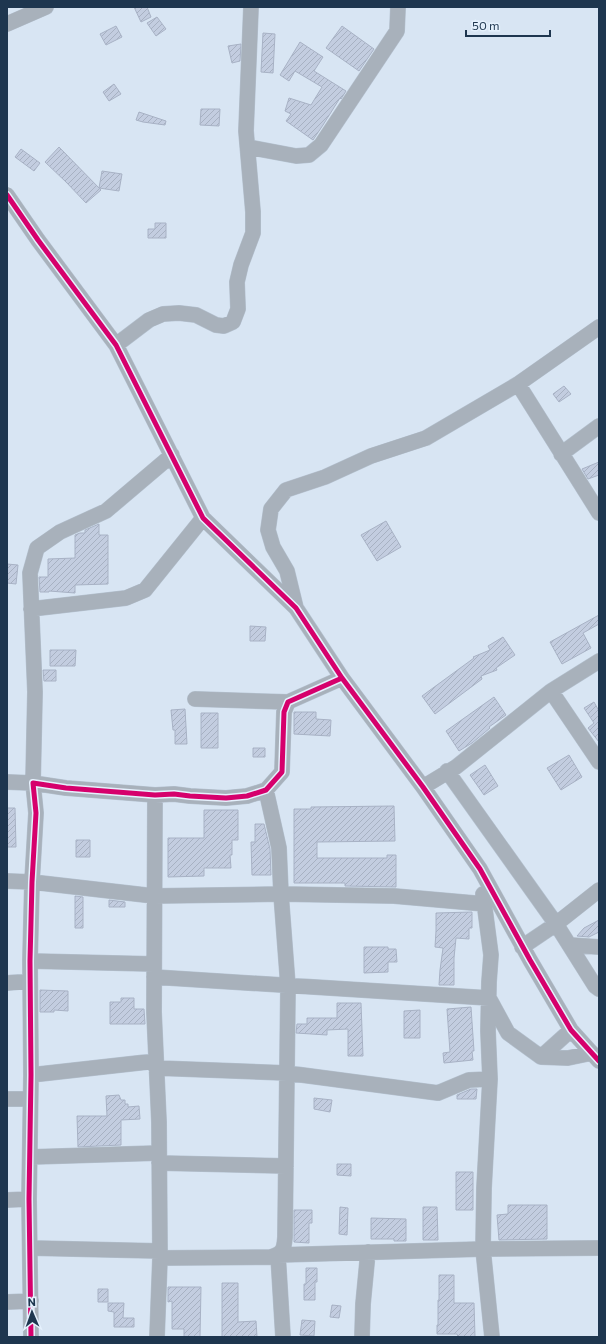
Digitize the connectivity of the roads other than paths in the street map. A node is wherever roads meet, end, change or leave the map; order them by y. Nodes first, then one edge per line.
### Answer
1 (46, 7) edge
2 (251, 7) edge
3 (398, 7) edge
4 (7, 24) edge
5 (248, 147) junction
6 (7, 195) edge
7 (599, 327) edge
8 (116, 345) junction
9 (518, 384) junction
10 (599, 426) edge
11 (561, 454) junction
12 (172, 455) junction
13 (599, 513) edge
14 (204, 518) junction
15 (296, 608) junction
16 (31, 609) junction
17 (599, 662) edge
18 (342, 678) junction
19 (551, 691) junction
20 (195, 699) dead end
21 (288, 702) junction
22 (599, 762) edge
23 (447, 771) junction
24 (7, 782) edge
25 (33, 783) junction
26 (423, 786) junction
27 (266, 790) junction
28 (155, 795) junction
29 (480, 869) junction
30 (7, 882) edge
31 (32, 882) junction
32 (599, 890) edge
33 (281, 894) junction
34 (154, 896) junction
35 (484, 904) junction
36 (556, 924) junction
37 (570, 945) junction
38 (522, 947) junction
39 (599, 947) edge
40 (30, 961) junction
41 (154, 971) junction
42 (30, 981) junction
43 (7, 983) edge
44 (288, 986) junction
45 (599, 989) edge
46 (488, 998) junction
47 (571, 1030) junction
48 (541, 1057) junction
49 (595, 1057) edge
50 (156, 1065) junction
51 (287, 1073) junction
52 (31, 1074) junction
53 (490, 1079) junction
54 (7, 1099) edge
55 (30, 1099) junction
56 (30, 1157) junction
57 (159, 1158) junction
58 (286, 1166) junction
59 (30, 1199) junction
60 (7, 1200) edge
61 (30, 1248) junction
62 (599, 1248) edge
63 (483, 1249) junction
64 (368, 1252) junction
65 (278, 1254) junction
66 (160, 1255) junction
67 (31, 1301) junction
68 (7, 1302) edge
69 (31, 1337) edge
70 (157, 1337) edge
71 (283, 1337) edge
72 (362, 1337) edge
73 (492, 1337) edge

1 - 4 street
2 - 5 street
3 - 5 street
5 - 8 street
6 - 8 street
7 - 9 street
8 - 12 street
9 - 11 street
9 - 15 street
10 - 11 street
11 - 13 street
12 - 14 street
12 - 16 street
14 - 15 street
14 - 16 street
15 - 18 street
16 - 25 street
17 - 19 street
18 - 21 street
18 - 26 street
19 - 22 street
19 - 23 street
20 - 21 street
21 - 27 street
23 - 26 street
23 - 36 street
24 - 25 street
25 - 28 street
25 - 31 street
26 - 29 street
27 - 28 street
27 - 33 street
28 - 34 street
29 - 35 street
29 - 38 street
30 - 31 street
31 - 34 street
31 - 40 street
32 - 36 street
33 - 34 street
33 - 35 street
33 - 44 street
34 - 41 street
35 - 46 street
36 - 37 street
36 - 38 street
37 - 39 street
37 - 45 street
38 - 47 street
40 - 41 street
40 - 42 street
41 - 44 street
41 - 50 street
42 - 43 street
42 - 52 street
44 - 46 street
44 - 51 street
46 - 48 street
46 - 53 street
47 - 48 street
47 - 49 street
48 - 49 street
50 - 51 street
50 - 52 street
50 - 57 street
51 - 53 street
51 - 58 street
52 - 55 street
53 - 63 street
54 - 55 street
55 - 56 street
56 - 57 street
56 - 59 street
57 - 58 street
57 - 66 street
58 - 65 street
59 - 60 street
59 - 61 street
61 - 66 street
61 - 67 street
62 - 63 street
63 - 64 street
63 - 73 street
64 - 65 street
64 - 72 street
65 - 66 street
65 - 71 street
66 - 70 street
67 - 68 street
67 - 69 street

